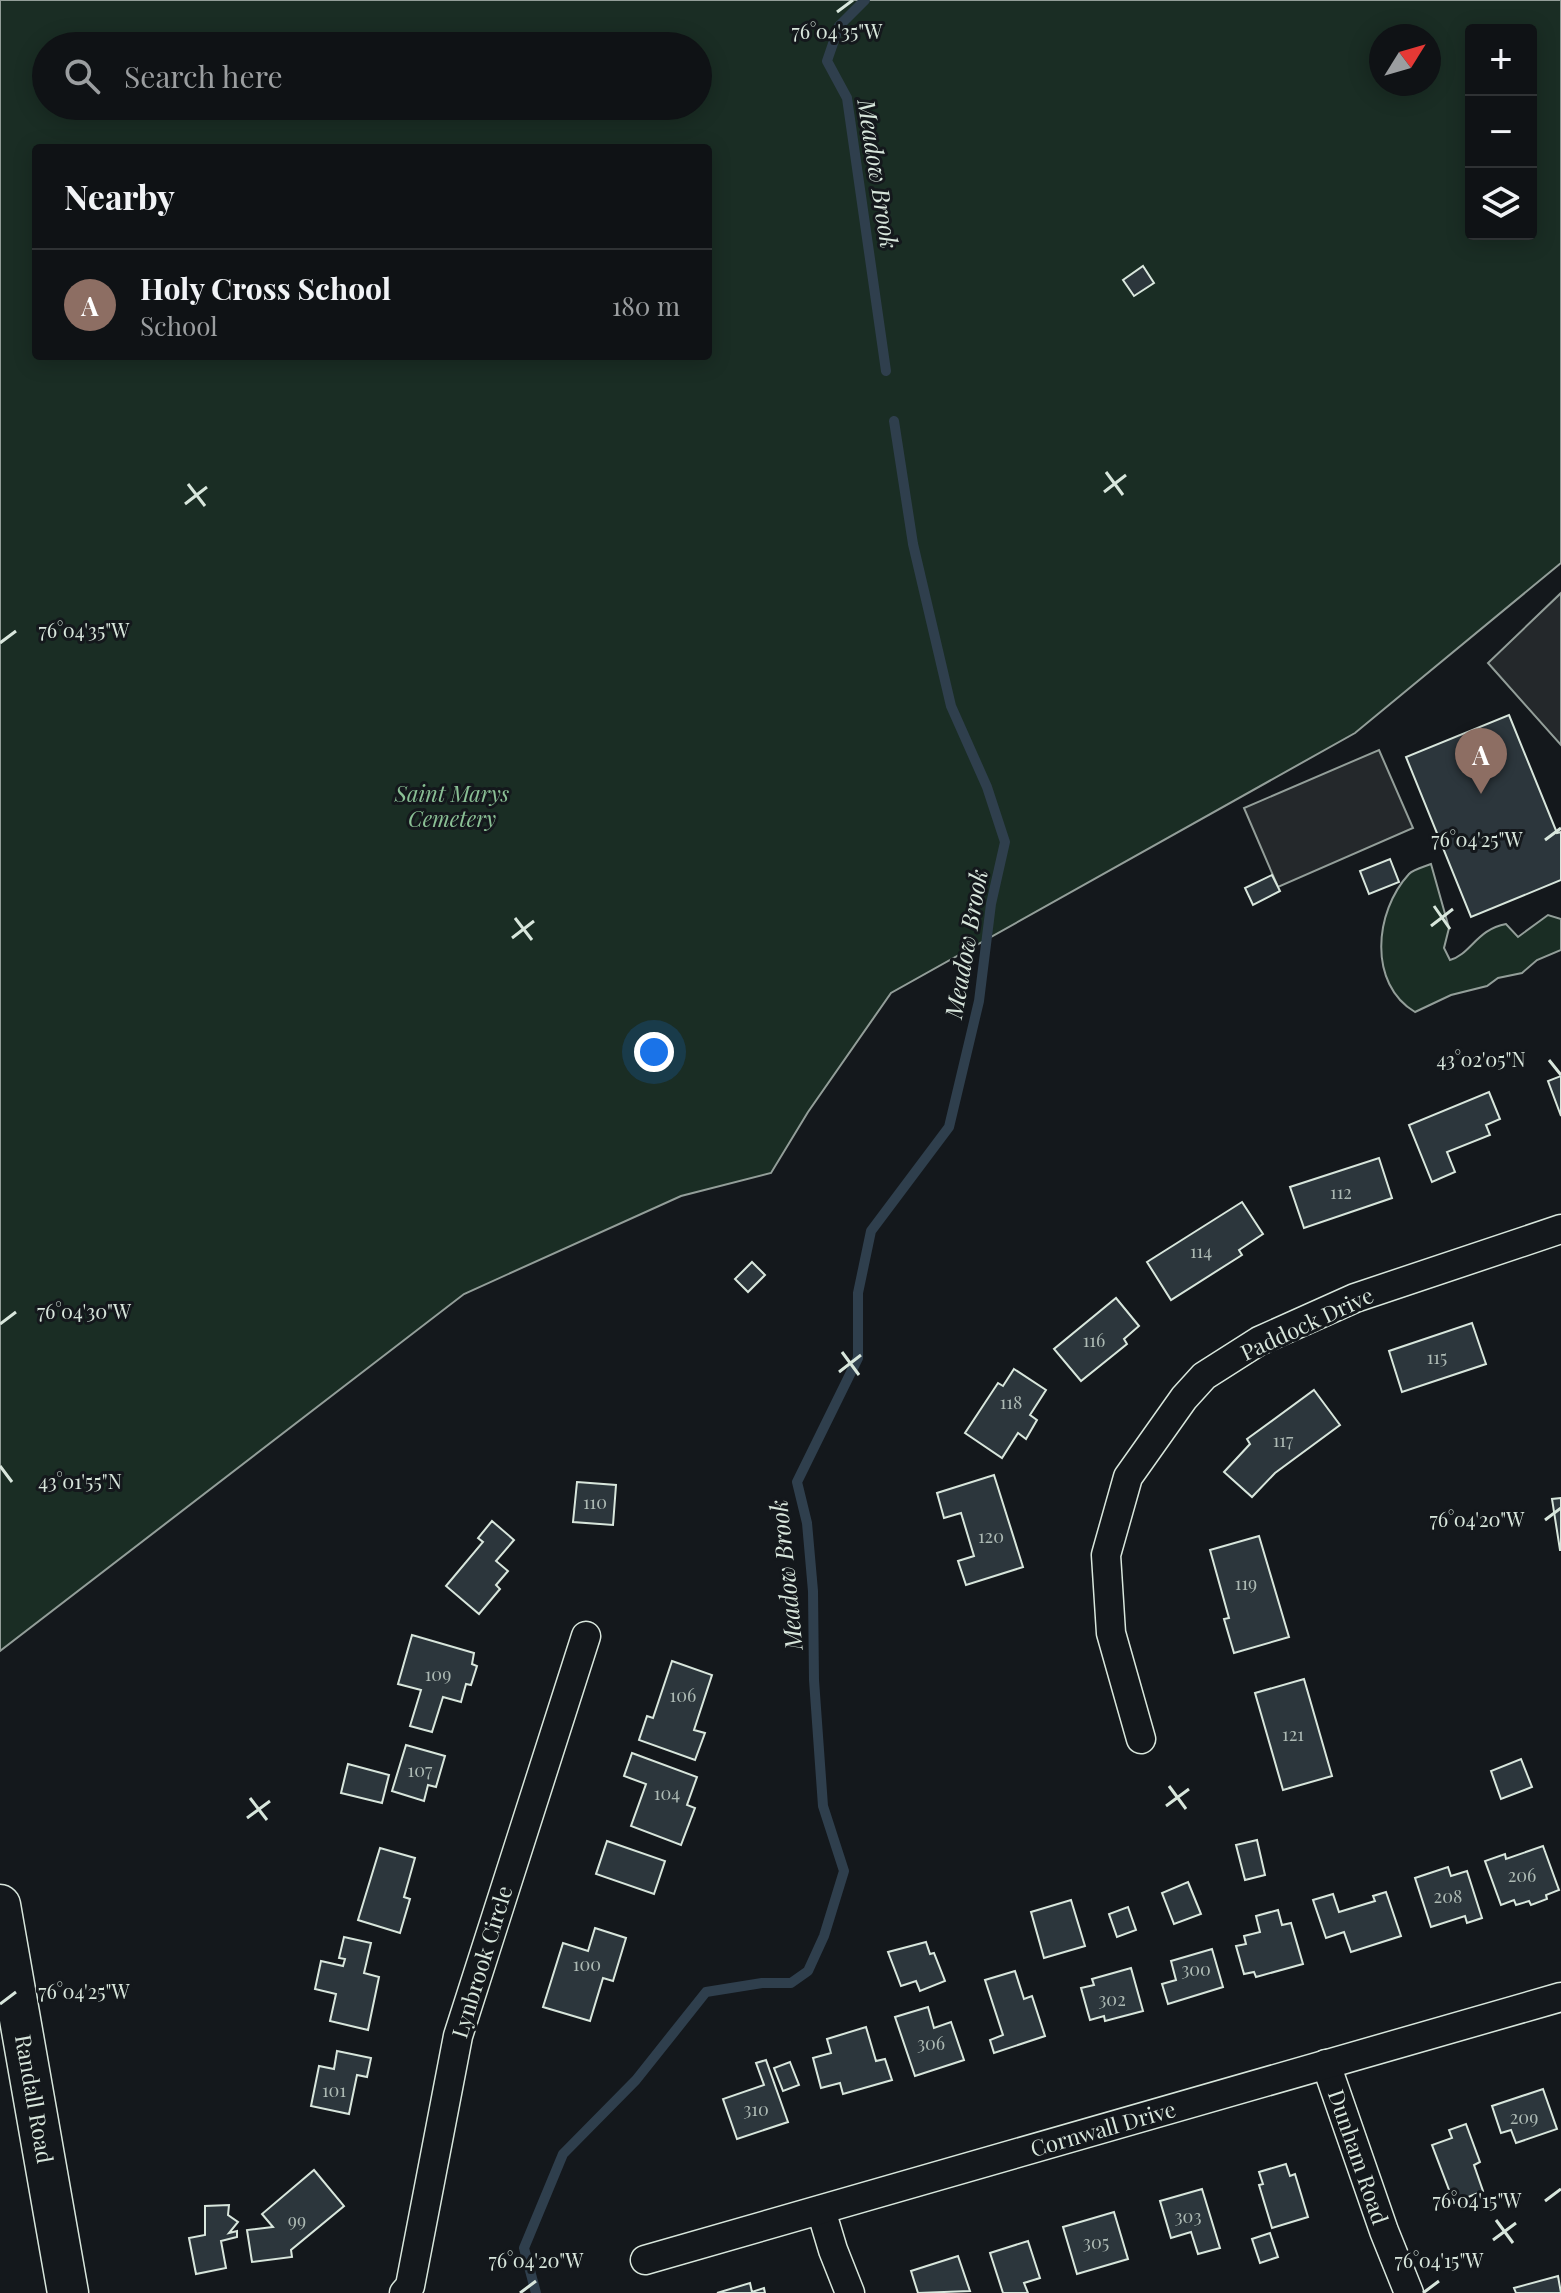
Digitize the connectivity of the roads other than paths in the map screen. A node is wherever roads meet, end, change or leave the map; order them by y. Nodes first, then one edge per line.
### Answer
1 (1561, 1229) edge
2 (586, 1636) dead end
3 (1141, 1739) dead end
4 (0, 1905) edge
5 (1561, 1997) edge
6 (1326, 2064) junction
7 (821, 2210) junction
8 (645, 2260) dead end
9 (68, 2293) edge
10 (404, 2293) edge
11 (850, 2293) edge
12 (1409, 2293) edge

1 - 3 street, Paddock Drive
2 - 10 street, Lynbrook Circle
4 - 9 street, Randall Road
5 - 6 street, Cornwall Drive
6 - 7 street, Cornwall Drive
6 - 12 street, Dunham Road
7 - 8 street, Cornwall Drive
7 - 11 street

